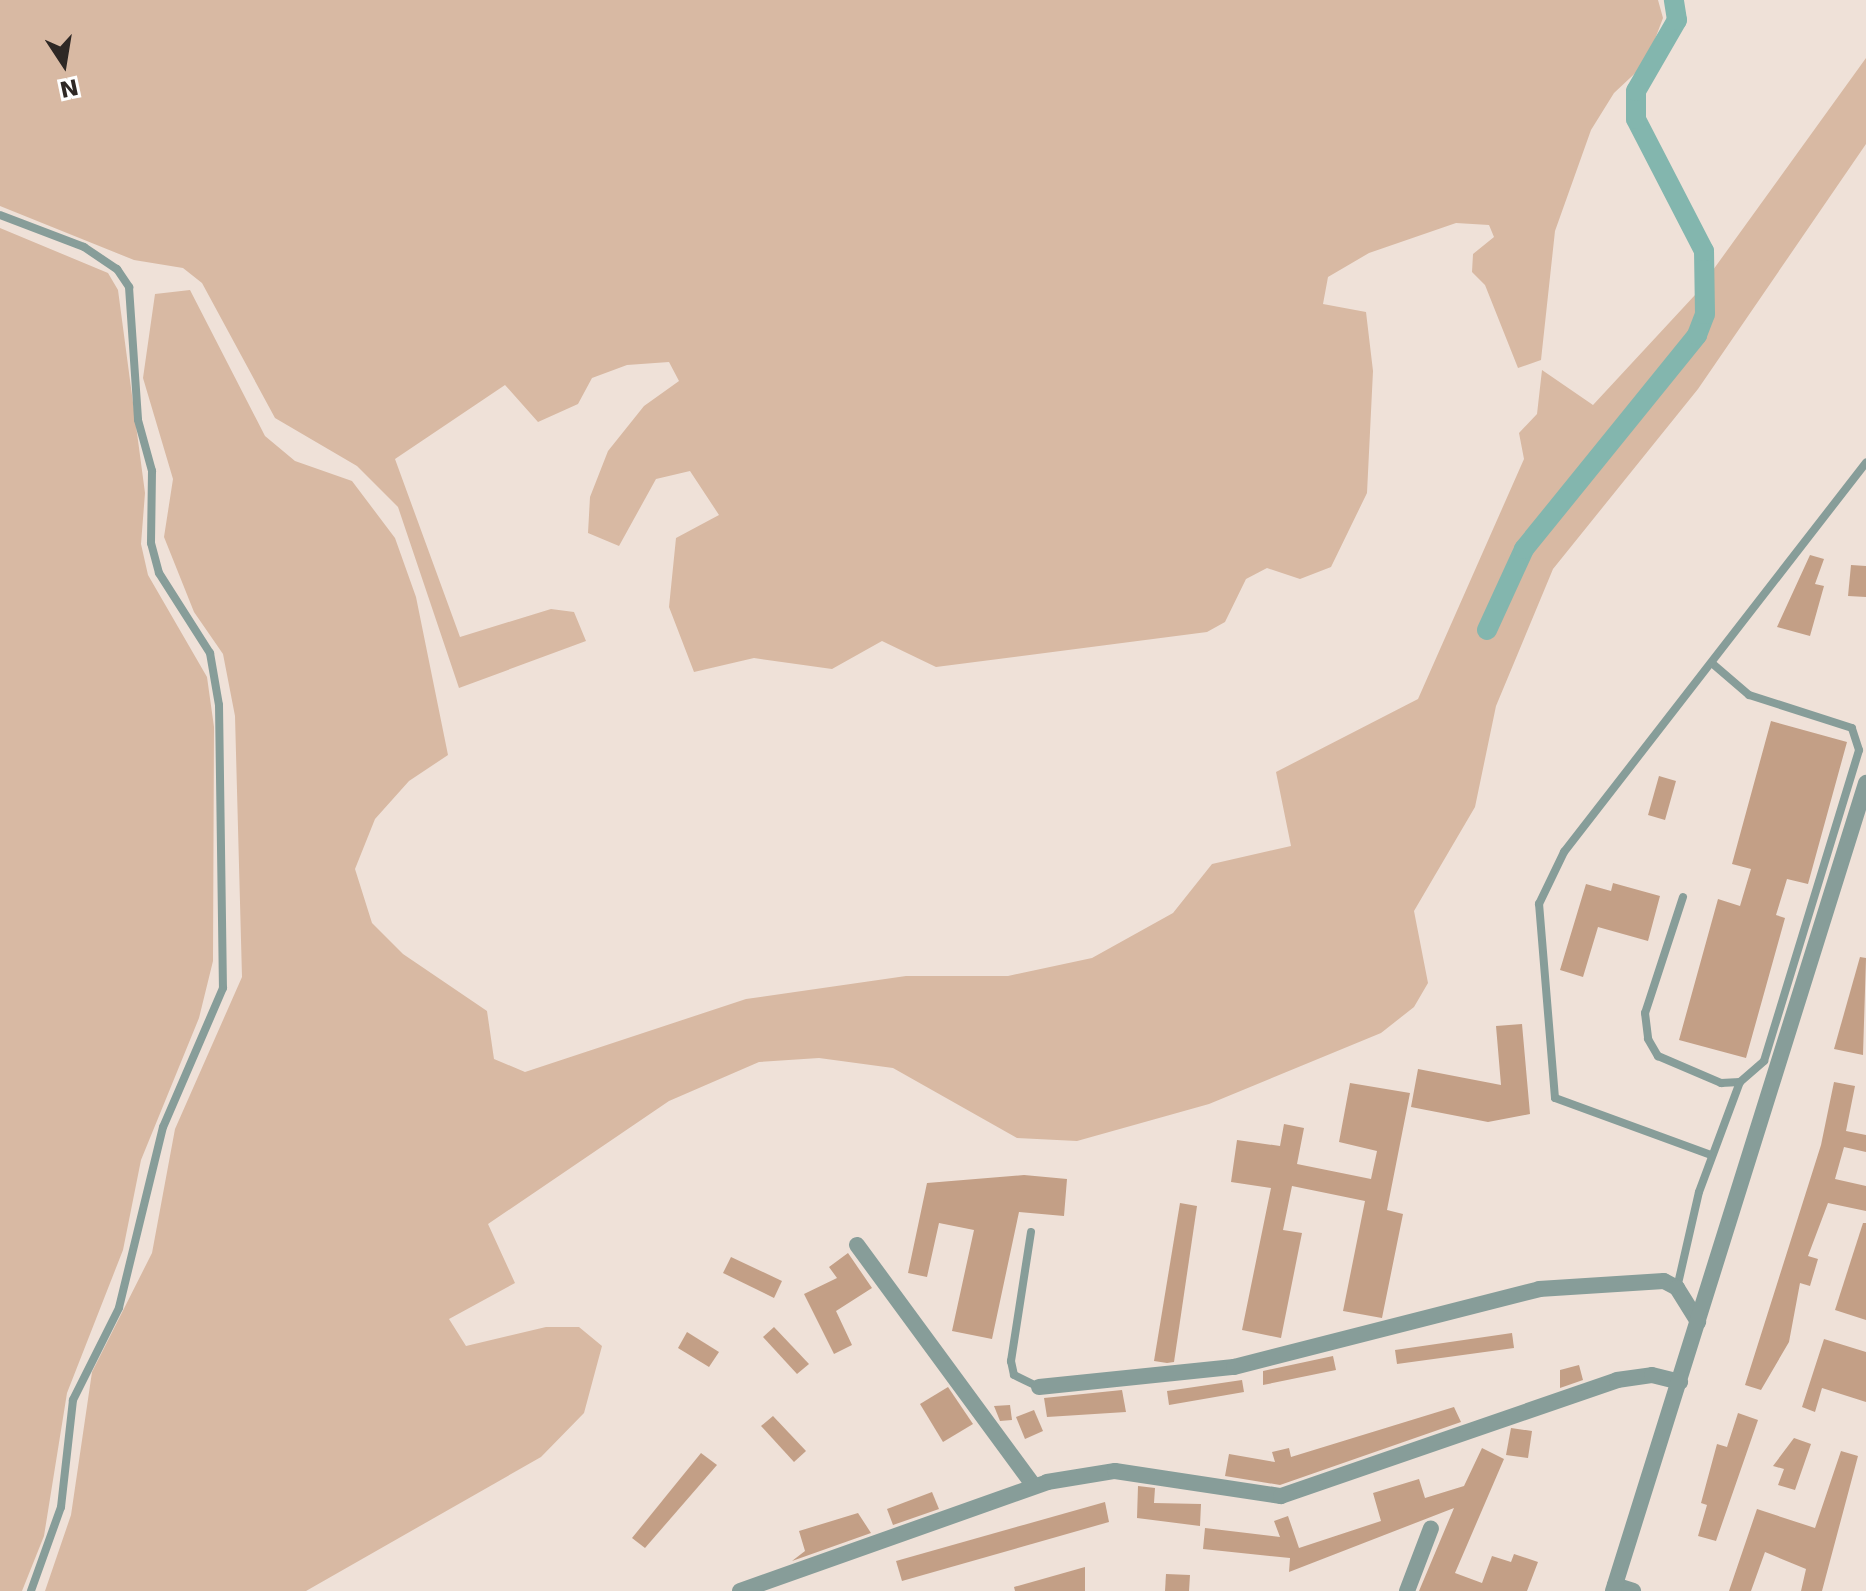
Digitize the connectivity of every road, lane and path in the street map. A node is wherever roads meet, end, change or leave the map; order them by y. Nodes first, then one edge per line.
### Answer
1 (0, 215) edge
2 (1866, 462) edge
3 (1713, 664) junction
4 (1866, 783) edge
5 (1683, 897) dead end
6 (1740, 1082) junction
7 (1711, 1155) junction
8 (1031, 1232) dead end
9 (857, 1245) dead end
10 (1677, 1288) junction
11 (1698, 1322) junction
12 (1680, 1382) junction
13 (1039, 1387) joint
14 (1034, 1486) junction
15 (1431, 1528) dead end
16 (1614, 1588) edge
17 (31, 1591) edge
18 (740, 1591) edge
19 (1407, 1591) edge
20 (1633, 1591) edge

1 - 17 lane
2 - 3 lane
3 - 6 lane
3 - 7 lane
4 - 11 street
5 - 6 lane
6 - 7 lane
7 - 10 lane
8 - 13 lane
9 - 14 street
10 - 11 street
10 - 13 street
11 - 12 street
12 - 14 street
12 - 16 street
14 - 18 street
15 - 19 street
16 - 20 street

